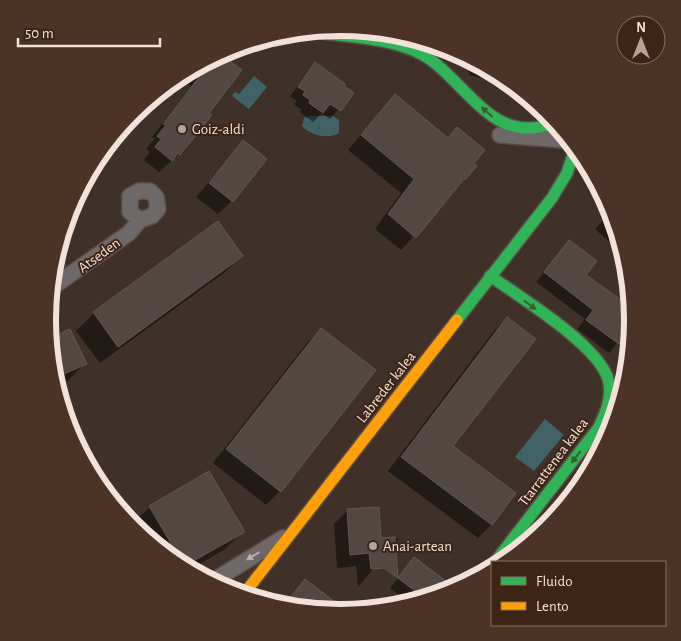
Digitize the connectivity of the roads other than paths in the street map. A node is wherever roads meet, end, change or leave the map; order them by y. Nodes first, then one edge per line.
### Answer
1 (339, 36) edge
2 (545, 124) edge
3 (503, 130) junction
4 (559, 139) edge
5 (573, 156) edge
6 (581, 175) dead end
7 (552, 198) junction
8 (140, 220) dead end
9 (490, 276) junction
10 (59, 282) edge
11 (292, 532) junction
12 (500, 556) edge
13 (219, 577) edge
14 (248, 589) edge

3 -> 1 street
2 - 3 street
3 - 4 street
5 - 7 street, Labreder kalea
6 - 7 street, Labreder kalea
7 - 9 street, Labreder kalea
8 - 10 street, Atseden
9 - 11 street, Labreder kalea
9 -> 12 street, Ttarrattenea kalea
11 -> 13 street
11 - 14 street, Labreder kalea

